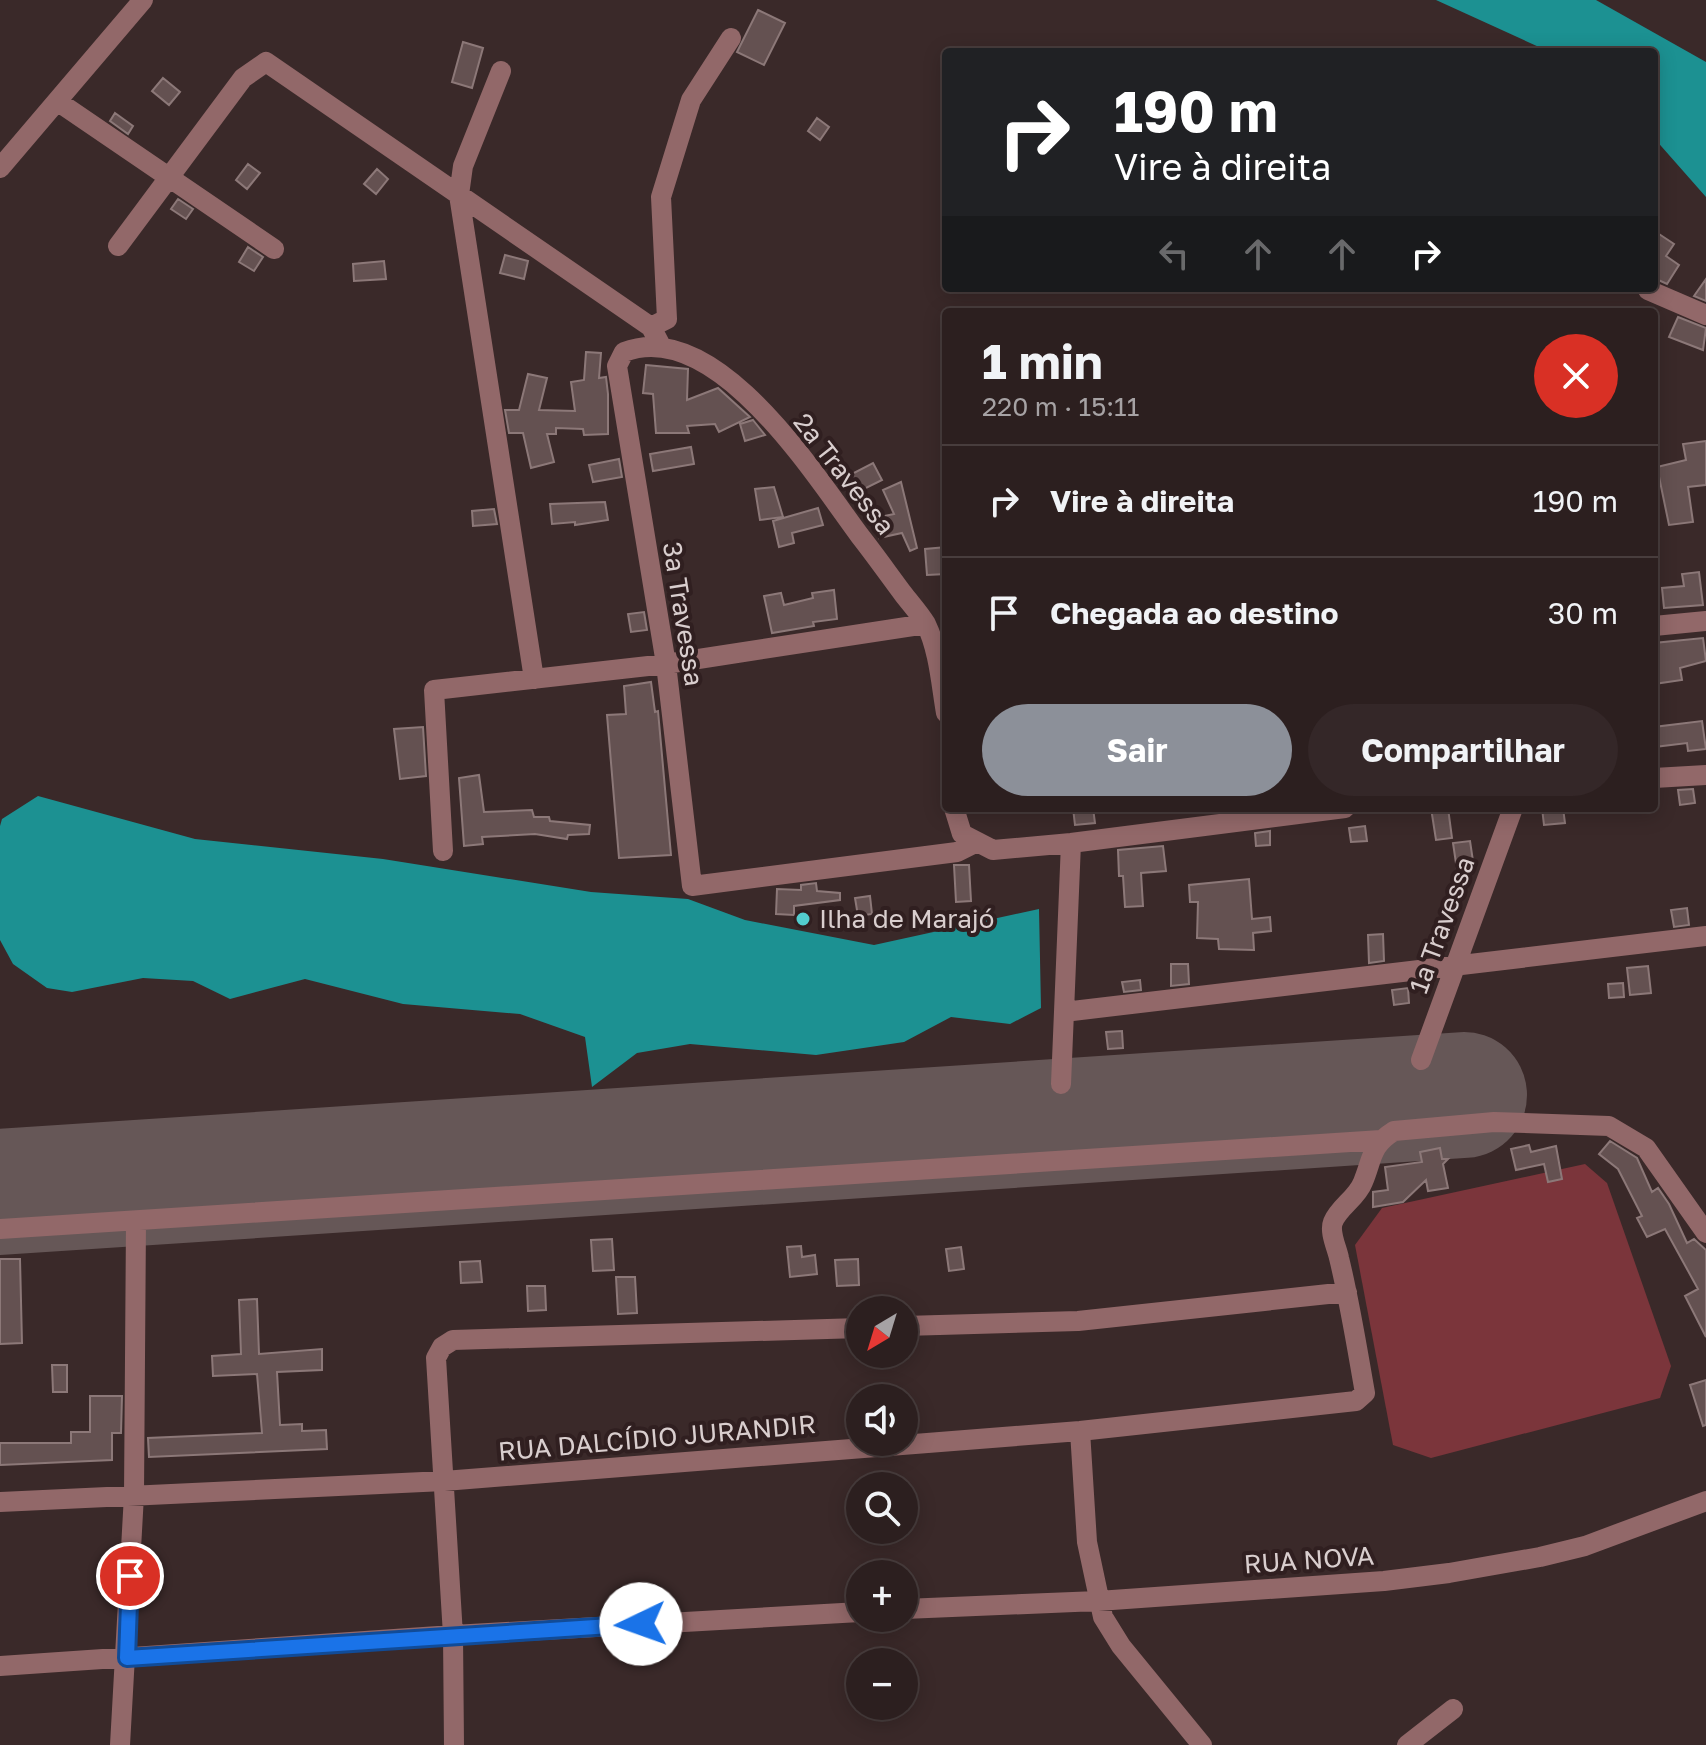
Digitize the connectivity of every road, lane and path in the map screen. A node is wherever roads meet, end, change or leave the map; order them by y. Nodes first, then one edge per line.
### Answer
1 (143, 0) edge
2 (731, 38) dead end
3 (501, 71) dead end
4 (57, 101) junction
5 (0, 168) edge
6 (169, 177) junction
7 (459, 195) junction
8 (118, 246) dead end
9 (274, 249) dead end
10 (1653, 292) edge
11 (1706, 315) edge
12 (656, 336) junction
13 (624, 352) joint
14 (1706, 621) edge
15 (926, 624) junction
16 (1658, 626) edge
17 (666, 664) junction
18 (534, 679) junction
19 (942, 688) edge
20 (1706, 775) edge
21 (1658, 778) edge
22 (956, 812) edge
23 (1314, 812) edge
24 (1511, 812) edge
25 (969, 839) junction
26 (1071, 843) junction
27 (443, 851) dead end
28 (1706, 936) edge
29 (1454, 965) junction
30 (1064, 1012) junction
31 (1421, 1060) dead end
32 (1061, 1084) dead end
33 (1381, 1140) junction
34 (136, 1221) junction
35 (0, 1229) edge
36 (1706, 1233) edge
37 (1347, 1292) junction
38 (918, 1326) edge
39 (846, 1328) edge
40 (1080, 1431) junction
41 (444, 1481) junction
42 (134, 1495) junction
43 (1706, 1501) edge
44 (0, 1502) edge
45 (1098, 1601) junction
46 (918, 1608) edge
47 (846, 1613) edge
48 (453, 1635) junction
49 (127, 1658) junction
50 (0, 1666) edge
51 (1453, 1709) dead end
52 (120, 1745) edge
53 (454, 1745) edge
54 (1202, 1745) edge
55 (1407, 1745) edge

1 - 4 street
2 - 12 street
3 - 7 street
4 - 5 street
4 - 6 street
6 - 7 street
6 - 8 street
6 - 9 street
7 - 12 street
7 - 18 street
10 - 11 street
12 - 13 street, 2ª Travessa
12 - 15 street, 2ª Travessa
13 - 17 street, 3ª Travessa
14 - 16 street
15 - 17 street
15 - 19 street, 2ª Travessa
17 - 18 street
17 - 25 street, 3ª Travessa
18 - 27 street
20 - 21 street
22 - 25 street
23 - 26 street
24 - 29 street, 1ª Travessa
25 - 26 street
26 - 30 street
28 - 29 street
29 - 30 street
29 - 31 street, 1ª Travessa
30 - 32 street
33 - 34 street
33 - 36 street
33 - 37 street
34 - 35 street
34 - 42 street
37 - 38 street
37 - 40 street, RUA DALCÍDIO JURANDIR
39 - 41 street
40 - 41 street, RUA DALCÍDIO JURANDIR
40 - 45 street
41 - 42 street, RUA DALCÍDIO JURANDIR
41 - 48 street
42 - 44 street, RUA DALCÍDIO JURANDIR
42 - 49 street
43 - 45 street, RUA NOVA
45 - 46 street, RUA NOVA
45 - 54 street
47 - 48 street
48 - 49 street
48 - 53 street
49 - 50 street
49 - 52 street
51 - 55 street

